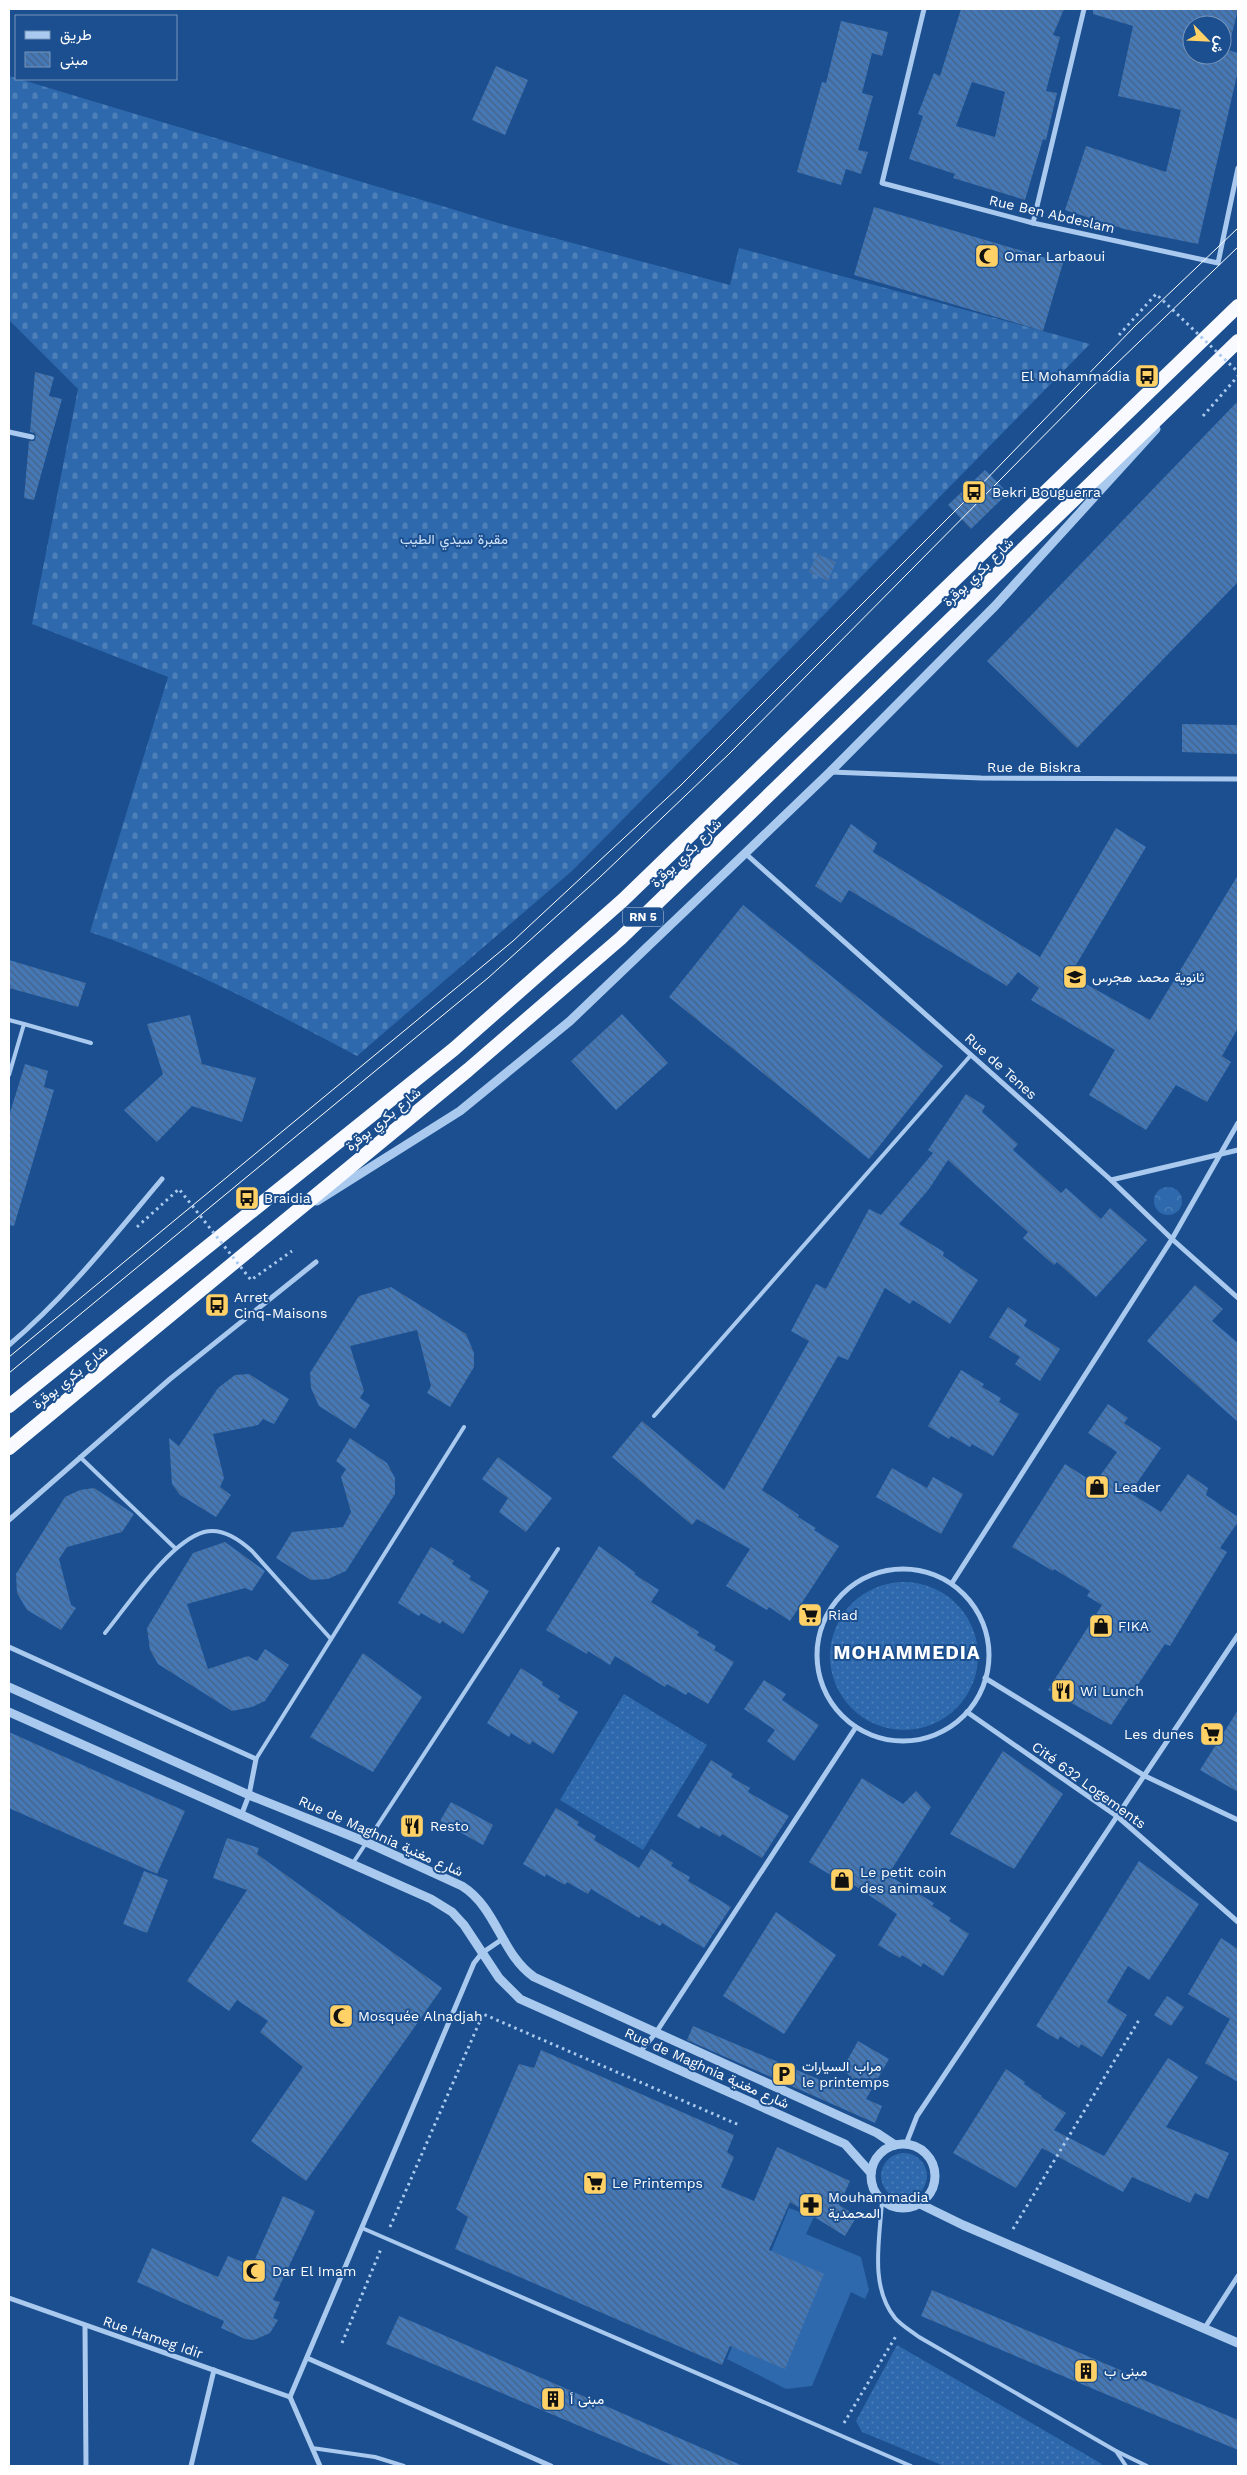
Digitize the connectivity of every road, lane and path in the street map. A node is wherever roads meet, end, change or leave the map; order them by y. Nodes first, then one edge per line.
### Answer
1 (924, 9) edge
2 (1084, 9) edge
3 (1238, 168) edge
4 (1033, 223) junction
5 (1238, 306) edge
6 (1119, 335) dead end
7 (1238, 341) edge
8 (1216, 364) junction
9 (1238, 372) edge
10 (1238, 376) edge
11 (1203, 416) dead end
12 (9, 432) edge
13 (32, 437) dead end
14 (830, 772) junction
15 (1238, 779) edge
16 (746, 854) junction
17 (9, 1020) edge
18 (24, 1024) junction
19 (91, 1043) dead end
20 (971, 1055) junction
21 (9, 1075) edge
22 (1238, 1124) edge
23 (1238, 1150) edge
24 (1220, 1154) junction
25 (162, 1179) dead end
26 (1111, 1180) junction
27 (283, 1222) junction
28 (136, 1227) dead end
29 (1172, 1240) junction
30 (292, 1251) dead end
31 (316, 1262) dead end
32 (1238, 1298) edge
33 (9, 1344) edge
34 (9, 1406) edge
35 (654, 1416) dead end
36 (464, 1427) dead end
37 (9, 1448) edge
38 (80, 1457) junction
39 (9, 1520) edge
40 (175, 1548) junction
41 (558, 1549) dead end
42 (952, 1583) junction
43 (105, 1633) dead end
44 (1238, 1635) edge
45 (331, 1639) junction
46 (9, 1646) edge
47 (985, 1678) junction
48 (9, 1687) edge
49 (9, 1712) edge
50 (967, 1712) junction
51 (856, 1727) junction
52 (256, 1759) junction
53 (1145, 1776) junction
54 (249, 1795) junction
55 (241, 1816) junction
56 (1118, 1817) junction
57 (1238, 1820) edge
58 (366, 1842) junction
59 (352, 1865) junction
60 (1238, 1922) edge
61 (504, 1938) junction
62 (482, 1954) junction
63 (1139, 2020) dead end
64 (655, 2034) junction
65 (639, 2053) junction
66 (739, 2125) dead end
67 (906, 2144) junction
68 (895, 2145) junction
69 (871, 2173) junction
70 (882, 2201) junction
71 (920, 2204) junction
72 (362, 2228) junction
73 (385, 2238) junction
74 (1005, 2243) junction
75 (1238, 2276) edge
76 (9, 2298) edge
77 (903, 2324) junction
78 (85, 2326) junction
79 (1204, 2329) junction
80 (342, 2343) dead end
81 (1238, 2343) edge
82 (306, 2358) junction
83 (214, 2370) junction
84 (290, 2397) junction
85 (837, 2434) junction
86 (312, 2448) junction
87 (1116, 2451) junction
88 (86, 2466) edge
89 (191, 2466) edge
90 (320, 2466) edge
91 (404, 2466) edge
92 (551, 2466) edge
93 (911, 2466) edge
94 (1126, 2466) edge
95 (1147, 2466) edge

1 - 4 street, Rue Ben Abdeslam
2 - 4 street
3 - 4 street, Rue Ben Abdeslam
5 - 34 highway, شارع بكري بوقرة / RN 5
6 - 9 path, bridge
7 - 8 highway, شارع بكري بوقرة / RN 5
8 - 14 street
8 - 27 highway, شارع بكري بوقرة / RN 5
10 - 11 path
12 - 13 street
14 - 15 street, Rue de Biskra
14 - 16 street
16 - 20 street, Rue de Tenes
16 - 27 street
17 - 18 lane
18 - 19 lane
18 - 21 lane
20 - 26 street, Rue de Tenes
20 - 35 lane
22 - 24 street
23 - 24 street
24 - 26 street
24 - 29 street
25 - 33 street
26 - 29 street, Rue de Tenes
27 - 37 highway, شارع بكري بوقرة / RN 5
28 - 30 path, bridge
29 - 32 street, Rue de Tenes
29 - 42 street
31 - 38 street
36 - 45 lane
38 - 39 street
38 - 40 lane
40 - 43 lane
40 - 45 lane
41 - 58 lane
42 - 47 street
42 - 51 street
44 - 53 street
45 - 52 lane
46 - 52 street
47 - 50 street
47 - 53 street
48 - 54 street, Rue de Maghnia شارع مغنية
49 - 55 street, Rue de Maghnia شارع مغنية
50 - 51 street
50 - 56 street, Cité 632 Logements
51 - 64 street
52 - 54 street
53 - 56 street
53 - 57 street
54 - 55 street
54 - 58 street, Rue de Maghnia شارع مغنية
55 - 59 street, Rue de Maghnia شارع مغنية
56 - 60 street, Cité 632 Logements
56 - 67 street
58 - 59 lane
58 - 61 street, Rue de Maghnia شارع مغنية
59 - 62 street, Rue de Maghnia شارع مغنية
61 - 62 street
61 - 64 street, Rue de Maghnia شارع مغنية
62 - 65 street, Rue de Maghnia شارع مغنية
62 - 72 street
63 - 74 path
64 - 65 street
64 - 68 street, Rue de Maghnia شارع مغنية
65 - 69 street, Rue de Maghnia شارع مغنية
66 - 73 path
67 - 68 street
67 - 71 street
68 - 69 street
69 - 70 street
70 - 71 street
70 - 77 lane
71 - 74 street
72 - 73 lane
72 - 82 street
73 - 80 path
73 - 85 lane
74 - 79 street
75 - 79 street
76 - 78 street, Rue Hameg Idir
77 - 85 path
77 - 87 lane
78 - 83 street, Rue Hameg Idir
78 - 88 street
79 - 81 street
82 - 84 street
82 - 92 street
83 - 84 street, Rue Hameg Idir
83 - 89 street
84 - 86 street
85 - 93 lane
86 - 90 street
86 - 91 lane
87 - 94 lane
87 - 95 lane

